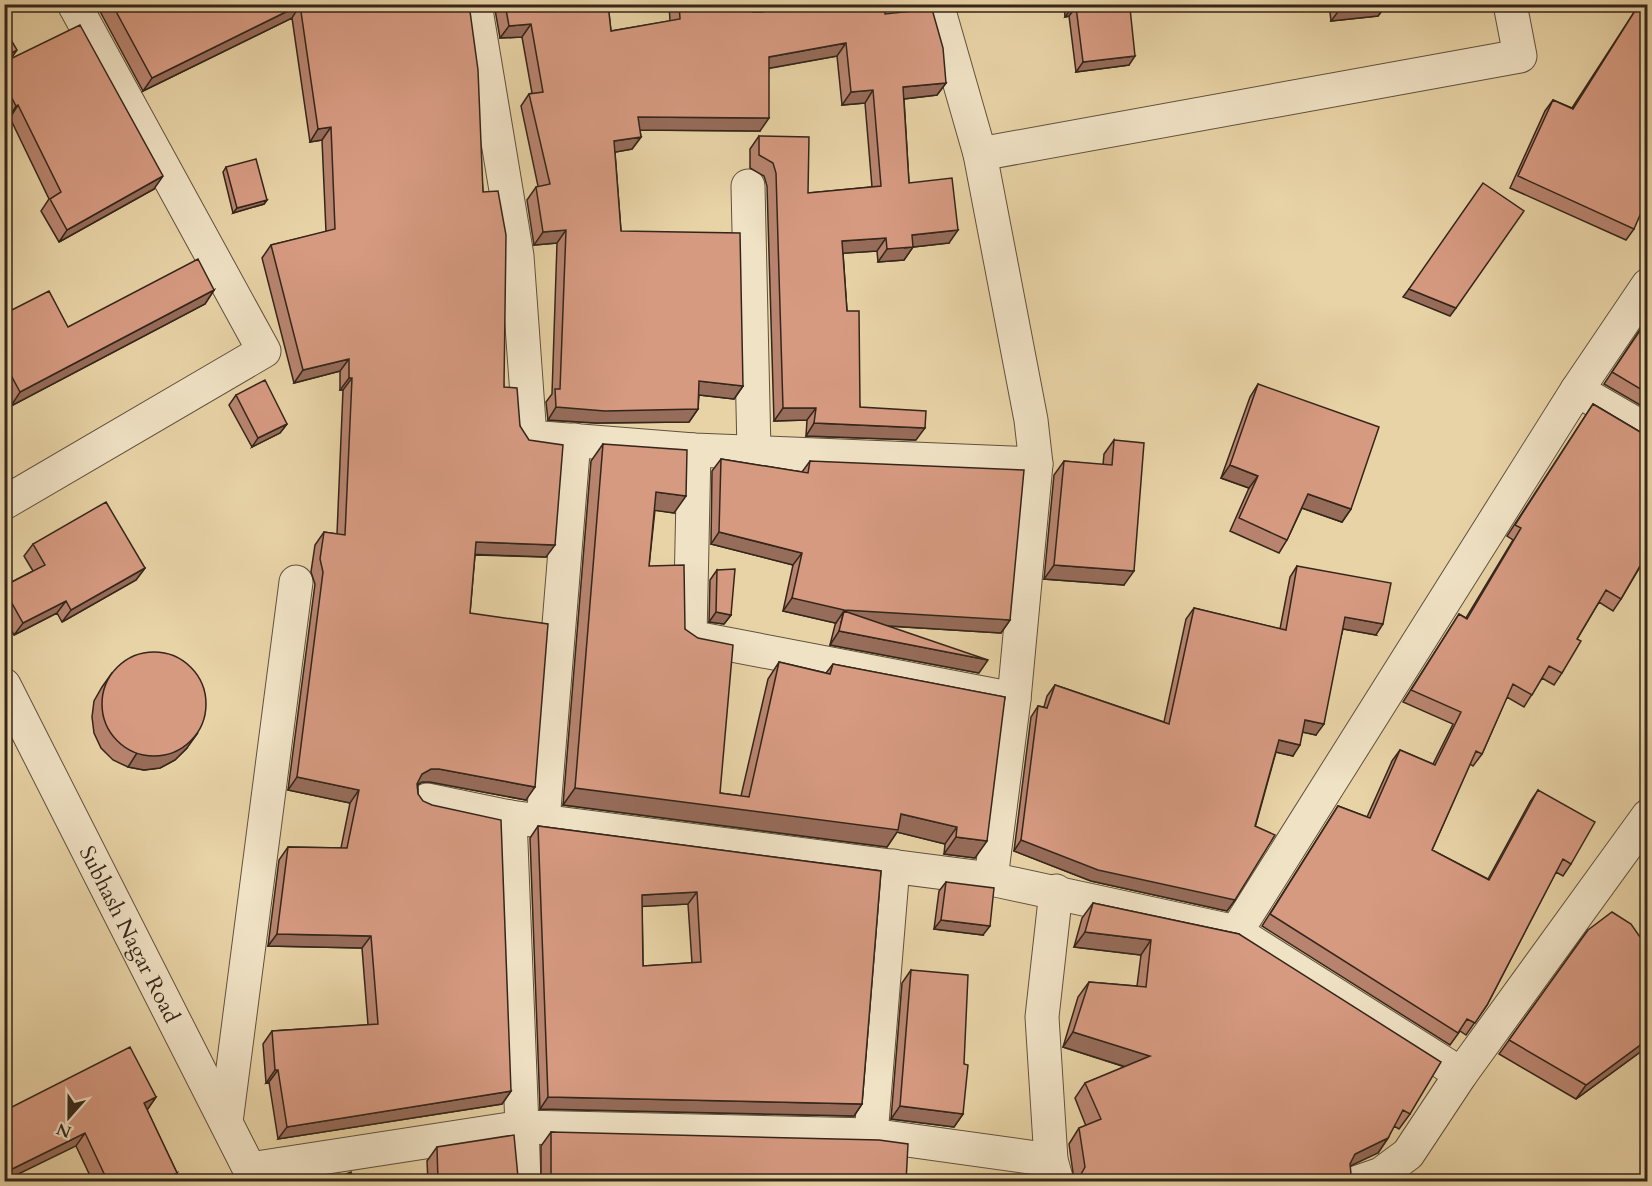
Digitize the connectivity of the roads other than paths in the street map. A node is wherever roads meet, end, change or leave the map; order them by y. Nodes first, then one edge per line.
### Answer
1 (74, 4) edge
2 (475, 4) edge
3 (937, 4) edge
4 (1510, 4) edge
5 (980, 154) junction
6 (748, 186) dead end
7 (1647, 285) edge
8 (1577, 390) junction
9 (1647, 431) edge
10 (574, 440) junction
11 (694, 450) junction
12 (754, 451) junction
13 (1036, 464) junction
14 (4, 503) edge
15 (296, 582) dead end
16 (4, 685) edge
17 (1014, 699) junction
18 (427, 800) edge
19 (1647, 816) edge
20 (510, 817) junction
21 (543, 821) junction
22 (893, 866) junction
23 (991, 879) junction
24 (1056, 891) junction
25 (1236, 932) junction
26 (1461, 1074) junction
27 (226, 1122) junction
28 (522, 1128) junction
29 (871, 1134) junction
30 (1054, 1171) edge
31 (253, 1175) edge
32 (524, 1182) edge
33 (1358, 1182) edge

1 - 14 street
2 - 10 street
3 - 5 street
4 - 5 street
5 - 13 street
6 - 12 street
7 - 8 street
8 - 9 street
8 - 25 street
10 - 11 street
10 - 21 street
11 - 12 street
11 - 17 street
12 - 13 street
13 - 17 street
15 - 27 street
16 - 27 street, Subhash Nagar Road
17 - 23 street
18 - 20 street
19 - 26 street
20 - 21 street
20 - 28 street
21 - 22 street
22 - 23 street
22 - 29 street
23 - 24 street
24 - 25 street
24 - 30 street
25 - 26 street
26 - 33 street
27 - 31 street, Subhash Nagar Road
28 - 29 street
28 - 31 street
28 - 32 street
29 - 30 street

